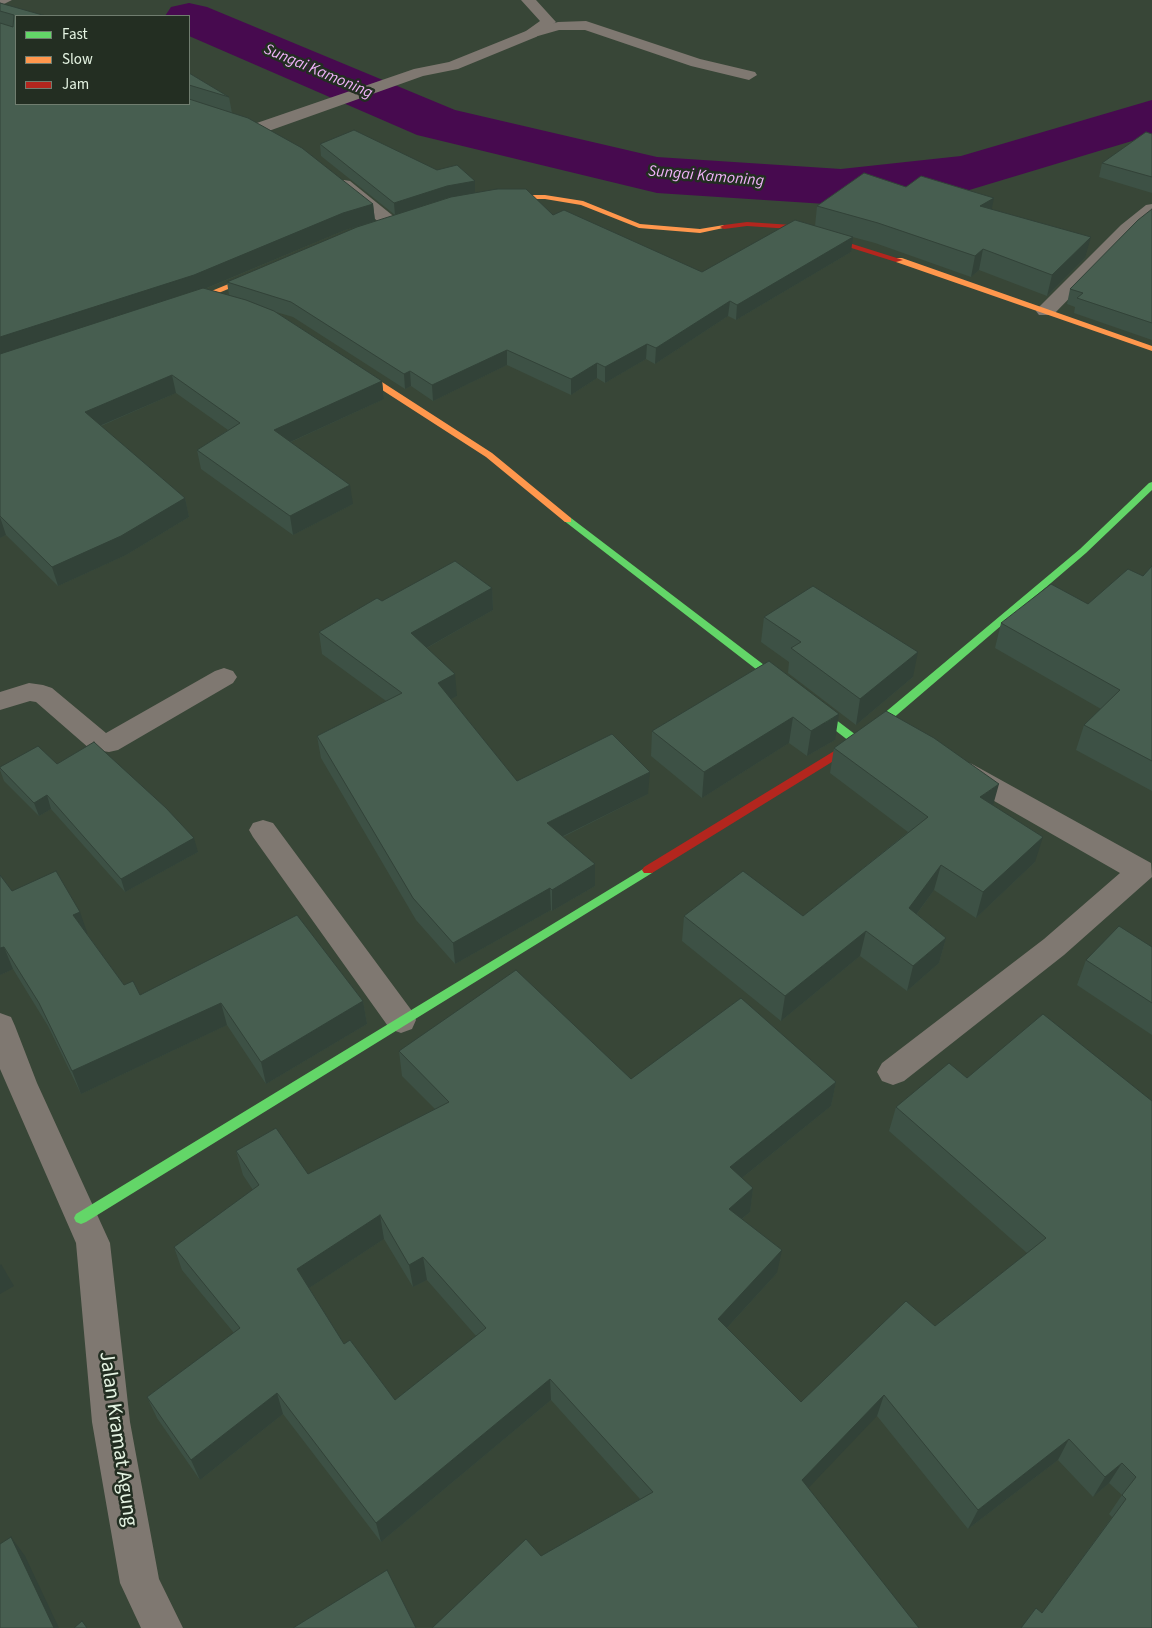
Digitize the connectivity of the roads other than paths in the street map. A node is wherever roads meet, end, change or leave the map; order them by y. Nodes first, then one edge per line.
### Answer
1 (5, 0) edge
2 (528, 0) edge
3 (0, 2) edge
4 (531, 34) junction
5 (749, 75) dead end
6 (239, 124) edge
7 (257, 129) junction
8 (272, 138) edge
9 (329, 173) edge
10 (484, 198) edge
11 (1152, 209) edge
12 (389, 224) edge
13 (278, 267) edge
14 (205, 298) junction
15 (222, 302) edge
16 (177, 307) edge
17 (1046, 311) junction
18 (1152, 349) edge
19 (342, 360) edge
20 (1152, 485) edge
21 (224, 677) dead end
22 (0, 701) edge
23 (880, 723) junction
24 (905, 737) edge
25 (855, 740) junction
26 (938, 756) edge
27 (263, 830) dead end
28 (1147, 864) edge
29 (401, 1020) junction
30 (0, 1026) edge
31 (893, 1072) dead end
32 (87, 1230) junction
33 (163, 1628) edge

1 - 3 street
2 - 4 street
4 - 5 street
4 - 7 street
6 - 7 street
7 - 8 street
9 - 12 street
10 - 17 street
11 - 17 street
13 - 14 street
14 - 15 street
14 - 16 street
17 - 18 street
19 - 25 street
20 - 23 street
21 - 22 street
23 - 24 street
23 - 25 street
25 - 29 street
26 - 28 street
27 - 29 street
28 - 31 street
29 - 32 street
30 - 32 street, Jalan Kramat Agung
32 - 33 street, Jalan Kramat Agung

